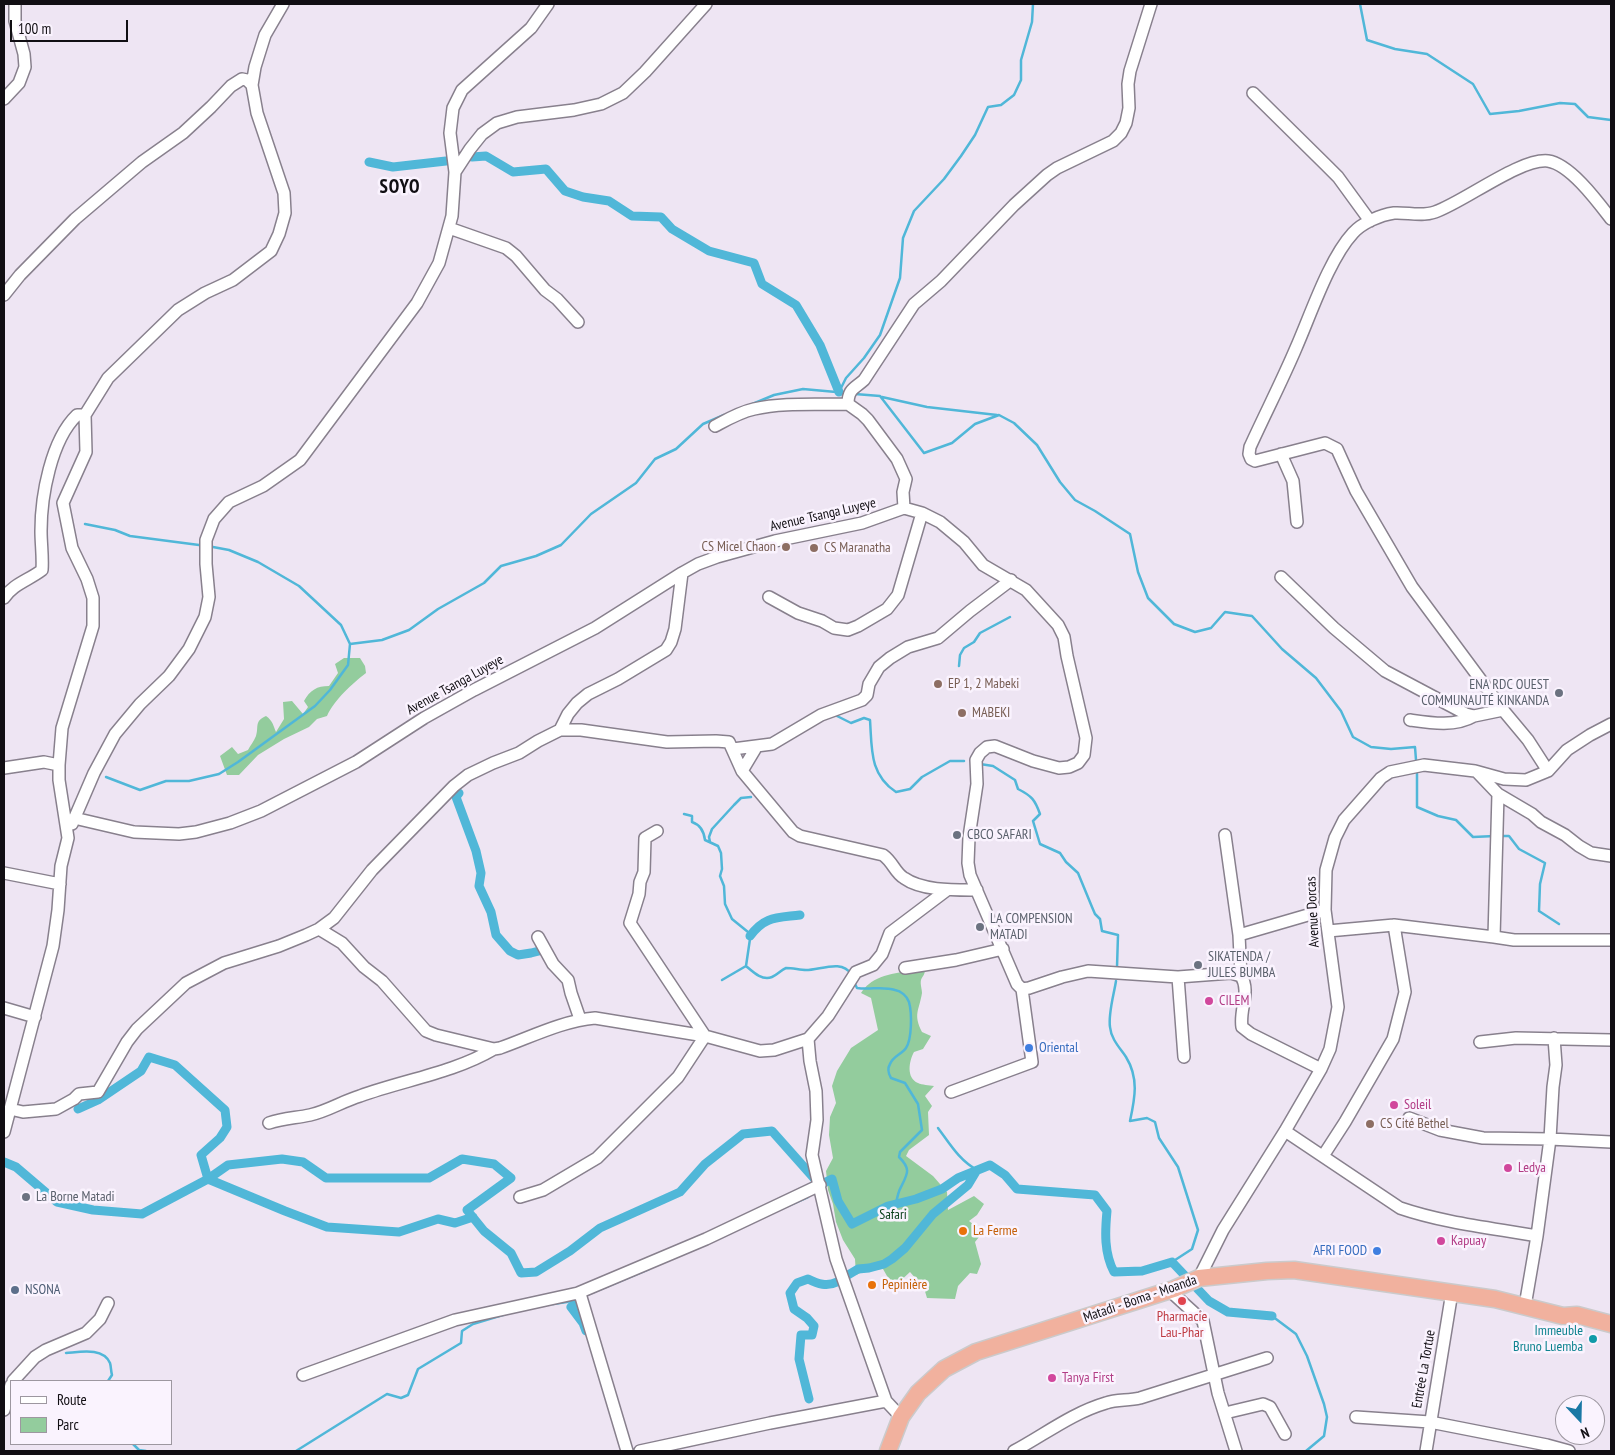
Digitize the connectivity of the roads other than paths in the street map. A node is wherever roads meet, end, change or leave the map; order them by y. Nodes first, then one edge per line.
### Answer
1 (16, 4) edge
2 (283, 4) edge
3 (548, 4) edge
4 (706, 4) edge
5 (1151, 4) edge
6 (252, 84) junction
7 (1253, 93) dead end
8 (4, 100) edge
9 (455, 172) junction
10 (1611, 218) edge
11 (1370, 221) junction
12 (449, 228) junction
13 (4, 295) edge
14 (578, 322) dead end
15 (849, 396) junction
16 (85, 415) junction
17 (715, 426) dead end
18 (1281, 454) junction
19 (904, 508) junction
20 (922, 513) junction
21 (1297, 522) dead end
22 (682, 573) junction
23 (1281, 577) dead end
24 (1011, 580) junction
25 (769, 597) dead end
26 (4, 598) edge
27 (1503, 710) junction
28 (1474, 716) junction
29 (1410, 720) dead end
30 (1611, 724) edge
31 (560, 730) junction
32 (757, 746) junction
33 (733, 749) junction
34 (59, 765) junction
35 (4, 768) edge
36 (742, 771) junction
37 (1475, 771) junction
38 (1548, 772) junction
39 (1498, 794) junction
40 (63, 796) junction
41 (82, 799) junction
42 (74, 818) junction
43 (657, 832) dead end
44 (1225, 835) dead end
45 (68, 838) junction
46 (1611, 856) edge
47 (4, 872) edge
48 (60, 884) junction
49 (947, 890) junction
50 (977, 890) junction
51 (1325, 910) junction
52 (334, 918) junction
53 (1394, 925) junction
54 (319, 928) junction
55 (1328, 931) junction
56 (1239, 935) junction
57 (538, 937) dead end
58 (1494, 937) junction
59 (1611, 940) edge
60 (342, 943) junction
61 (1003, 949) junction
62 (905, 968) dead end
63 (1240, 976) junction
64 (1178, 977) junction
65 (1022, 989) junction
66 (4, 1008) edge
67 (35, 1017) junction
68 (580, 1020) junction
69 (704, 1036) junction
70 (1554, 1038) junction
71 (808, 1039) junction
72 (1611, 1040) edge
73 (1480, 1042) dead end
74 (494, 1049) junction
75 (1184, 1057) dead end
76 (1321, 1069) junction
77 (951, 1092) dead end
78 (10, 1109) junction
79 (1409, 1118) dead end
80 (269, 1123) dead end
81 (4, 1128) edge
82 (1285, 1131) junction
83 (1550, 1139) junction
84 (1611, 1142) edge
85 (1323, 1156) junction
86 (820, 1184) junction
87 (520, 1197) dead end
88 (1538, 1236) junction
89 (1199, 1278) junction
90 (1172, 1289) junction
91 (1452, 1292) junction
92 (578, 1293) junction
93 (108, 1303) dead end
94 (1525, 1306) junction
95 (1563, 1316) junction
96 (1611, 1318) edge
97 (1593, 1319) junction
98 (1611, 1324) edge
99 (1611, 1334) edge
100 (1267, 1358) dead end
101 (1215, 1374) junction
102 (303, 1375) dead end
103 (15, 1380) edge
104 (10, 1390) edge
105 (886, 1401) junction
106 (4, 1410) edge
107 (1225, 1414) junction
108 (901, 1417) junction
109 (1356, 1417) dead end
110 (1430, 1422) junction
111 (1285, 1434) dead end
112 (1546, 1448) edge
113 (892, 1450) edge
114 (1232, 1450) edge
115 (627, 1451) edge
116 (640, 1451) edge
117 (1014, 1451) edge
118 (1426, 1451) edge
119 (1570, 1451) edge

1 - 8 street
2 - 6 street
3 - 9 street
4 - 9 street
5 - 15 street
6 - 13 street
6 - 16 street
7 - 11 street
9 - 12 street
10 - 11 street
11 - 18 street
12 - 14 street
12 - 41 street
15 - 17 street
15 - 19 street
16 - 26 street
16 - 34 street
18 - 21 street
18 - 27 street
19 - 20 street
19 - 22 street, Avenue Tsanga Luyeye
20 - 24 street
20 - 25 street
22 - 31 street
22 - 42 street, Avenue Tsanga Luyeye
23 - 28 street
24 - 32 street
24 - 50 street
27 - 28 street
27 - 38 street
28 - 29 street
30 - 38 street
31 - 33 street
31 - 52 street
32 - 33 street
32 - 36 street
33 - 36 street
34 - 35 street
34 - 40 street
36 - 49 street
37 - 38 street, Avenue Dorcas
37 - 39 street
37 - 51 street, Avenue Dorcas
39 - 46 street
39 - 58 street
40 - 41 street
40 - 45 street
41 - 42 street
42 - 45 street
43 - 69 street
44 - 56 street
45 - 48 street
47 - 48 street
48 - 67 street
49 - 50 street
49 - 71 street
50 - 61 street
51 - 55 street, Avenue Dorcas
51 - 56 street
52 - 54 street
52 - 60 street
53 - 55 street
53 - 58 street
53 - 85 street
54 - 60 street
54 - 78 street
55 - 76 street, Avenue Dorcas
56 - 63 street
57 - 68 street
58 - 59 street
60 - 74 street
61 - 62 street
61 - 65 street
63 - 64 street
63 - 76 street
64 - 65 street
64 - 75 street
65 - 77 street
66 - 67 street
67 - 78 street
68 - 69 street
68 - 74 street
69 - 71 street
69 - 87 street
70 - 72 street
70 - 73 street
70 - 83 street
71 - 86 street
74 - 80 street
76 - 82 street, Avenue Dorcas
78 - 81 street
79 - 83 street
82 - 85 street
82 - 89 street, Avenue Dorcas
83 - 84 street
83 - 88 street
85 - 88 street
86 - 92 street
86 - 105 street
88 - 94 street
89 - 90 highway, Matadi - Boma - Moanda
89 - 91 highway, Matadi - Boma - Moanda
90 - 101 street
90 - 108 highway, Matadi - Boma - Moanda
91 - 94 highway, Matadi - Boma - Moanda
91 - 110 street, Entrée La Tortue
92 - 102 street
92 - 115 street
93 - 103 street
94 - 95 highway, Matadi - Boma - Moanda
95 - 97 highway, Matadi - Boma - Moanda
95 - 99 highway, Matadi - Boma - Moanda
96 - 97 highway
97 - 98 highway, Matadi - Boma - Moanda
100 - 101 street
101 - 107 street
101 - 117 street
104 - 106 street
105 - 108 street
105 - 116 street
107 - 111 street
107 - 114 street
108 - 113 highway, Matadi - Boma - Moanda
109 - 110 street
110 - 112 street
110 - 118 street, Entrée La Tortue
112 - 119 street

